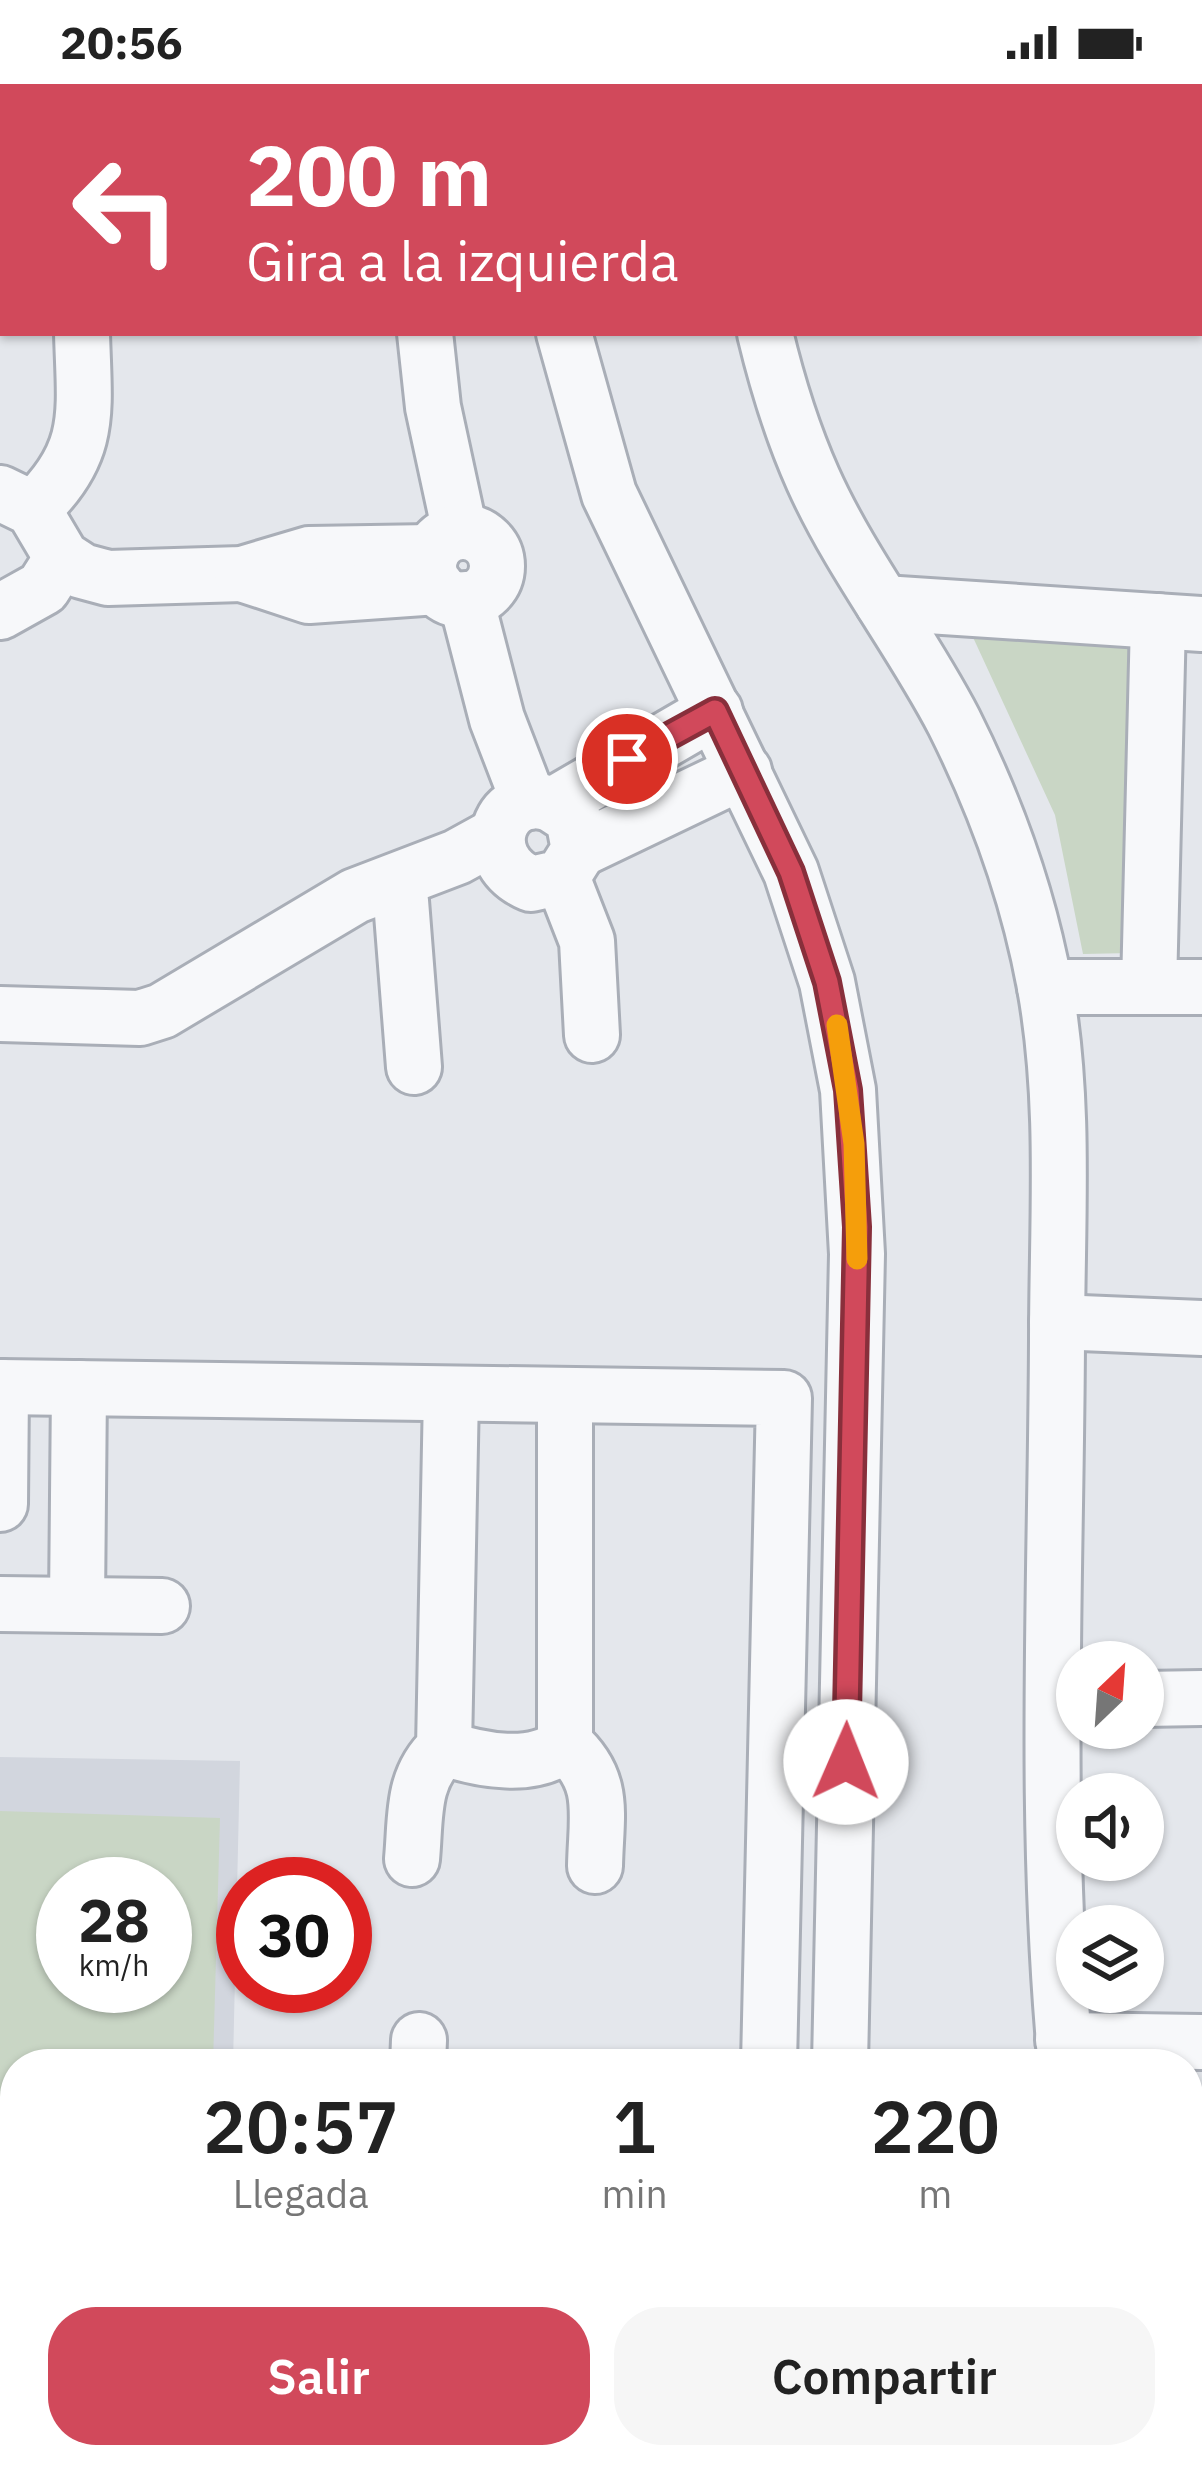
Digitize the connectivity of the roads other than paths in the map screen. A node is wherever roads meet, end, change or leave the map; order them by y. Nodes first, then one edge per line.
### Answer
1 (82, 336) edge
2 (425, 336) edge
3 (565, 336) edge
4 (766, 336) edge
5 (16, 501) edge
6 (62, 558) junction
7 (449, 568) junction
8 (883, 603) junction
9 (0, 612) edge
10 (1180, 622) edge
11 (715, 711) junction
12 (744, 771) junction
13 (542, 842) junction
14 (378, 898) junction
15 (1045, 987) junction
16 (1149, 987) junction
17 (1202, 987) edge
18 (0, 1015) edge
19 (592, 1035) dead end
20 (414, 1067) dead end
21 (1057, 1322) junction
22 (1202, 1328) edge
23 (1, 1387) edge
24 (79, 1388) junction
25 (451, 1394) junction
26 (565, 1396) junction
27 (0, 1504) edge
28 (0, 1604) edge
29 (77, 1604) junction
30 (162, 1606) dead end
31 (1065, 1641) edge
32 (1202, 1698) edge
33 (1164, 1699) edge
34 (565, 1744) junction
35 (444, 1748) junction
36 (1064, 1749) edge
37 (412, 1859) dead end
38 (595, 1865) dead end
39 (1202, 2042) edge
40 (769, 2049) edge
41 (840, 2049) edge
42 (1065, 2049) edge
43 (1106, 2049) edge

1 - 5 street
2 - 7 street
3 - 11 street
4 - 8 street
5 - 6 street
6 - 7 street
6 - 9 street
7 - 13 street
8 - 10 street
8 - 15 street
10 - 16 street
11 - 12 street
11 - 13 street
12 - 13 street
12 - 41 street
13 - 14 street
13 - 19 street
14 - 18 street
14 - 20 street
15 - 16 street
15 - 21 street
16 - 17 street
21 - 22 street
21 - 31 street
23 - 24 street
23 - 27 street
24 - 25 street
24 - 29 street
25 - 26 street
25 - 35 street
26 - 34 street
26 - 40 street
28 - 29 street
29 - 30 street
32 - 33 street
34 - 35 street
34 - 38 street
35 - 37 street
36 - 42 street
39 - 43 street

